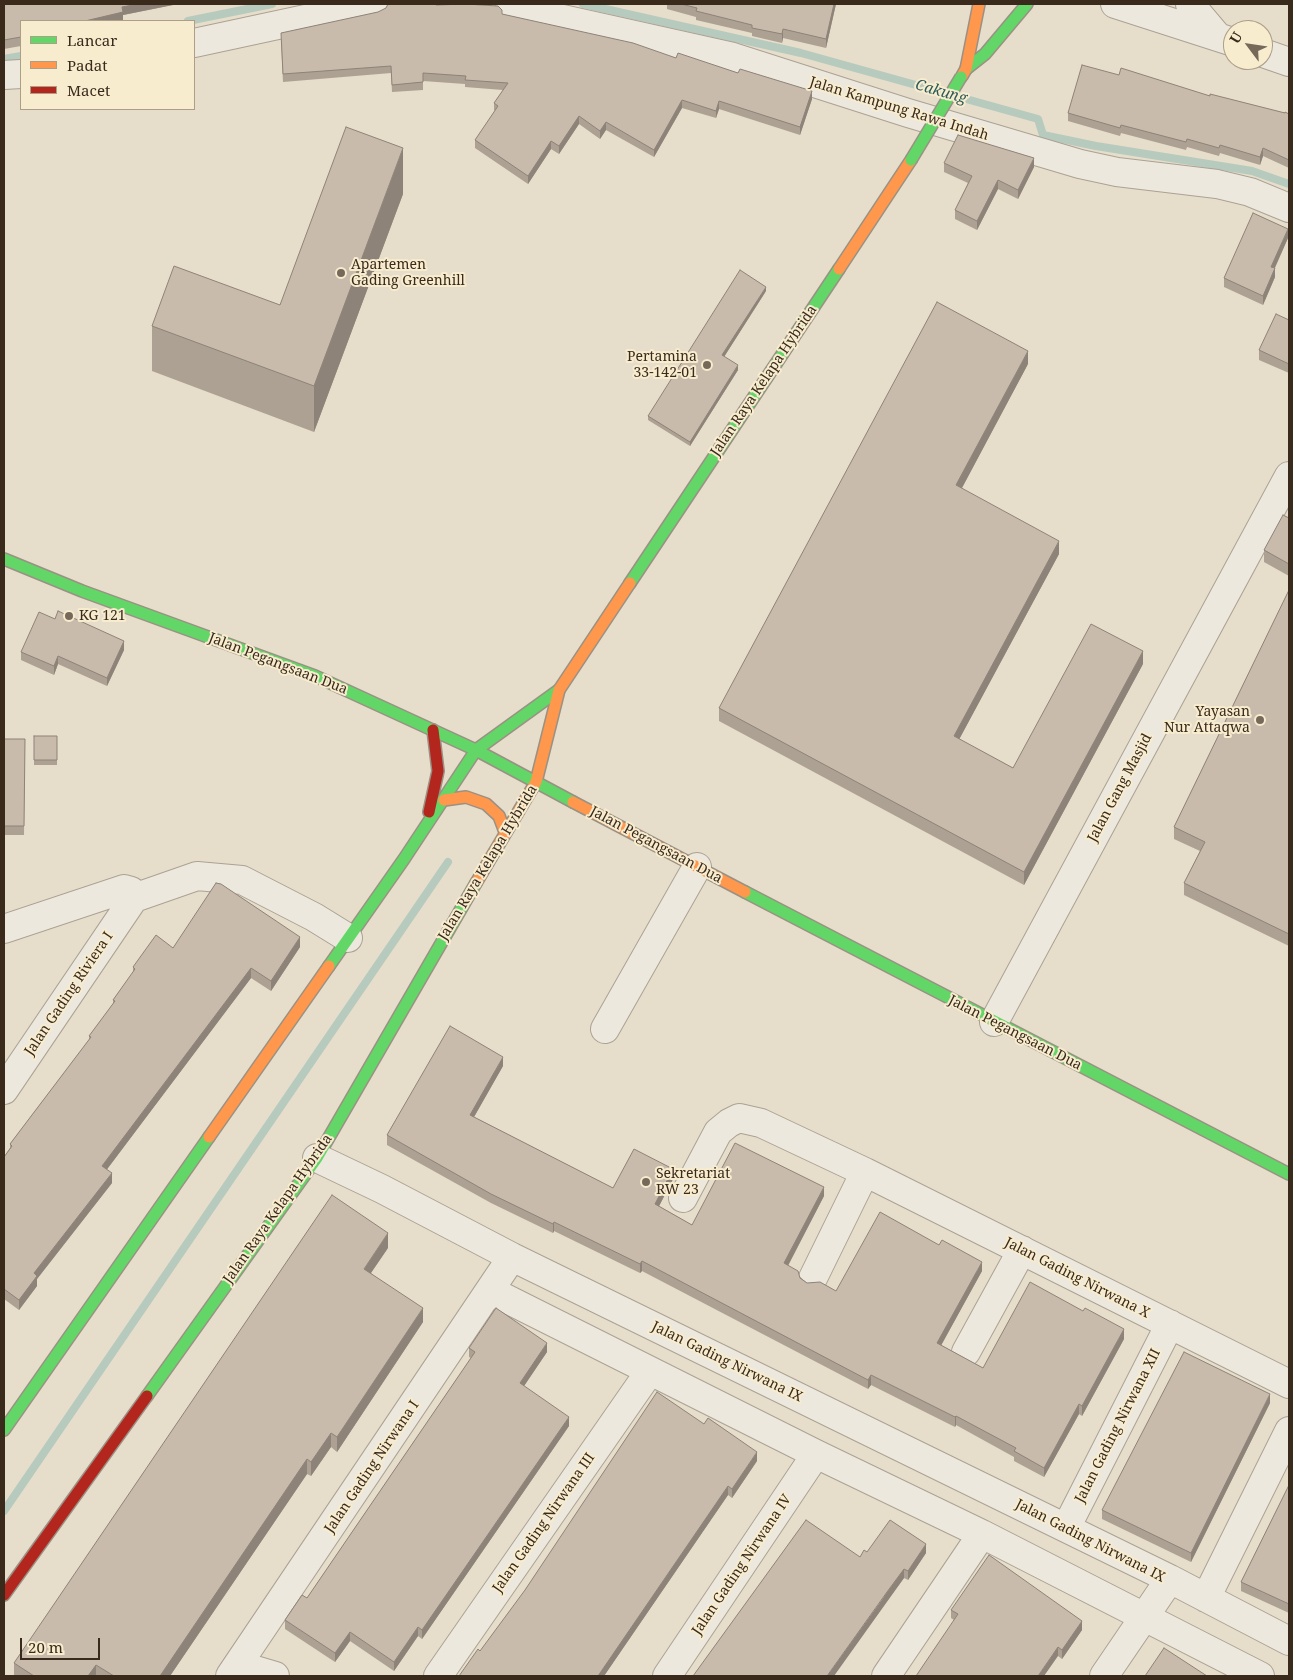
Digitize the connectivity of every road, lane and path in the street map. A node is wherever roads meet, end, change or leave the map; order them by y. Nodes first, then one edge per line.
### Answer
1 (375, 4) edge
2 (510, 4) edge
3 (979, 4) edge
4 (1027, 4) edge
5 (1115, 4) edge
6 (1190, 4) edge
7 (1223, 37) edge
8 (1223, 38) edge
9 (195, 43) edge
10 (1273, 56) edge
11 (1289, 62) edge
12 (964, 73) junction
13 (20, 74) edge
14 (4, 75) edge
15 (1289, 208) edge
16 (1289, 476) edge
17 (4, 559) edge
18 (559, 690) junction
19 (433, 730) junction
20 (476, 750) junction
21 (536, 782) junction
22 (444, 800) junction
23 (505, 832) junction
24 (419, 836) junction
25 (697, 867) junction
26 (134, 898) junction
27 (4, 929) edge
28 (348, 938) junction
29 (994, 1022) junction
30 (605, 1029) dead end
31 (4, 1090) edge
32 (317, 1158) junction
33 (865, 1172) junction
34 (1289, 1174) edge
35 (683, 1198) dead end
36 (1022, 1250) junction
37 (512, 1257) junction
38 (813, 1278) dead end
39 (491, 1291) junction
40 (1170, 1324) junction
41 (966, 1352) dead end
42 (650, 1370) junction
43 (1289, 1384) edge
44 (4, 1430) edge
45 (1289, 1431) edge
46 (816, 1454) junction
47 (1066, 1528) junction
48 (982, 1534) junction
49 (1170, 1579) junction
50 (4, 1595) edge
51 (1206, 1598) junction
52 (1144, 1616) junction
53 (1289, 1641) edge
54 (234, 1670) edge
55 (275, 1676) edge
56 (438, 1676) edge
57 (667, 1676) edge
58 (886, 1676) edge
59 (1104, 1676) edge
60 (1260, 1676) edge

1 - 9 street
2 - 15 street, Jalan Kampung Rawa Indah
3 - 12 main road
4 - 12 main road
5 - 8 street
6 - 7 street
10 - 11 street
12 - 18 main road, Jalan Raya Kelapa Hybrida, bridge
13 - 14 street
16 - 29 street, Jalan Gang Masjid
17 - 19 main road, Jalan Pegangsaan Dua
18 - 20 main road, Jalan Raya Kelapa Hybrida
18 - 21 main road, Jalan Raya Kelapa Hybrida
19 - 20 main road, Jalan Pegangsaan Dua
19 - 24 main road
20 - 21 main road, Jalan Pegangsaan Dua
20 - 22 main road, Jalan Raya Kelapa Hybrida
21 - 23 main road, Jalan Raya Kelapa Hybrida
21 - 25 main road, Jalan Pegangsaan Dua
22 - 23 main road
22 - 24 main road, Jalan Raya Kelapa Hybrida
23 - 32 main road, Jalan Raya Kelapa Hybrida
24 - 28 main road, Jalan Raya Kelapa Hybrida
25 - 29 main road, Jalan Pegangsaan Dua
25 - 30 street
26 - 27 street
26 - 28 street
26 - 31 street, Jalan Gading Riviera I
28 - 44 main road, Jalan Raya Kelapa Hybrida
29 - 34 main road, Jalan Pegangsaan Dua
32 - 37 street, Jalan Gading Nirwana IX
32 - 50 main road, Jalan Raya Kelapa Hybrida
33 - 35 street, Jalan Gading Nirwana X
33 - 36 street, Jalan Gading Nirwana X
33 - 38 street
36 - 40 street, Jalan Gading Nirwana X
36 - 41 street
37 - 39 street, Jalan Gading Nirwana I
37 - 47 street, Jalan Gading Nirwana IX
39 - 42 street
39 - 54 street, Jalan Gading Nirwana I
40 - 43 street, Jalan Gading Nirwana X
40 - 47 street, Jalan Gading Nirwana XII
42 - 46 street
42 - 56 street, Jalan Gading Nirwana III
45 - 51 street
46 - 48 street
46 - 57 street, Jalan Gading Nirwana IV
47 - 49 street, Jalan Gading Nirwana IX
48 - 52 street
48 - 58 street
49 - 51 street
49 - 52 street, Jalan Gading Nirwana IX
51 - 53 street
52 - 59 street, Jalan Gading Nirwana IX
52 - 60 street
54 - 55 street

